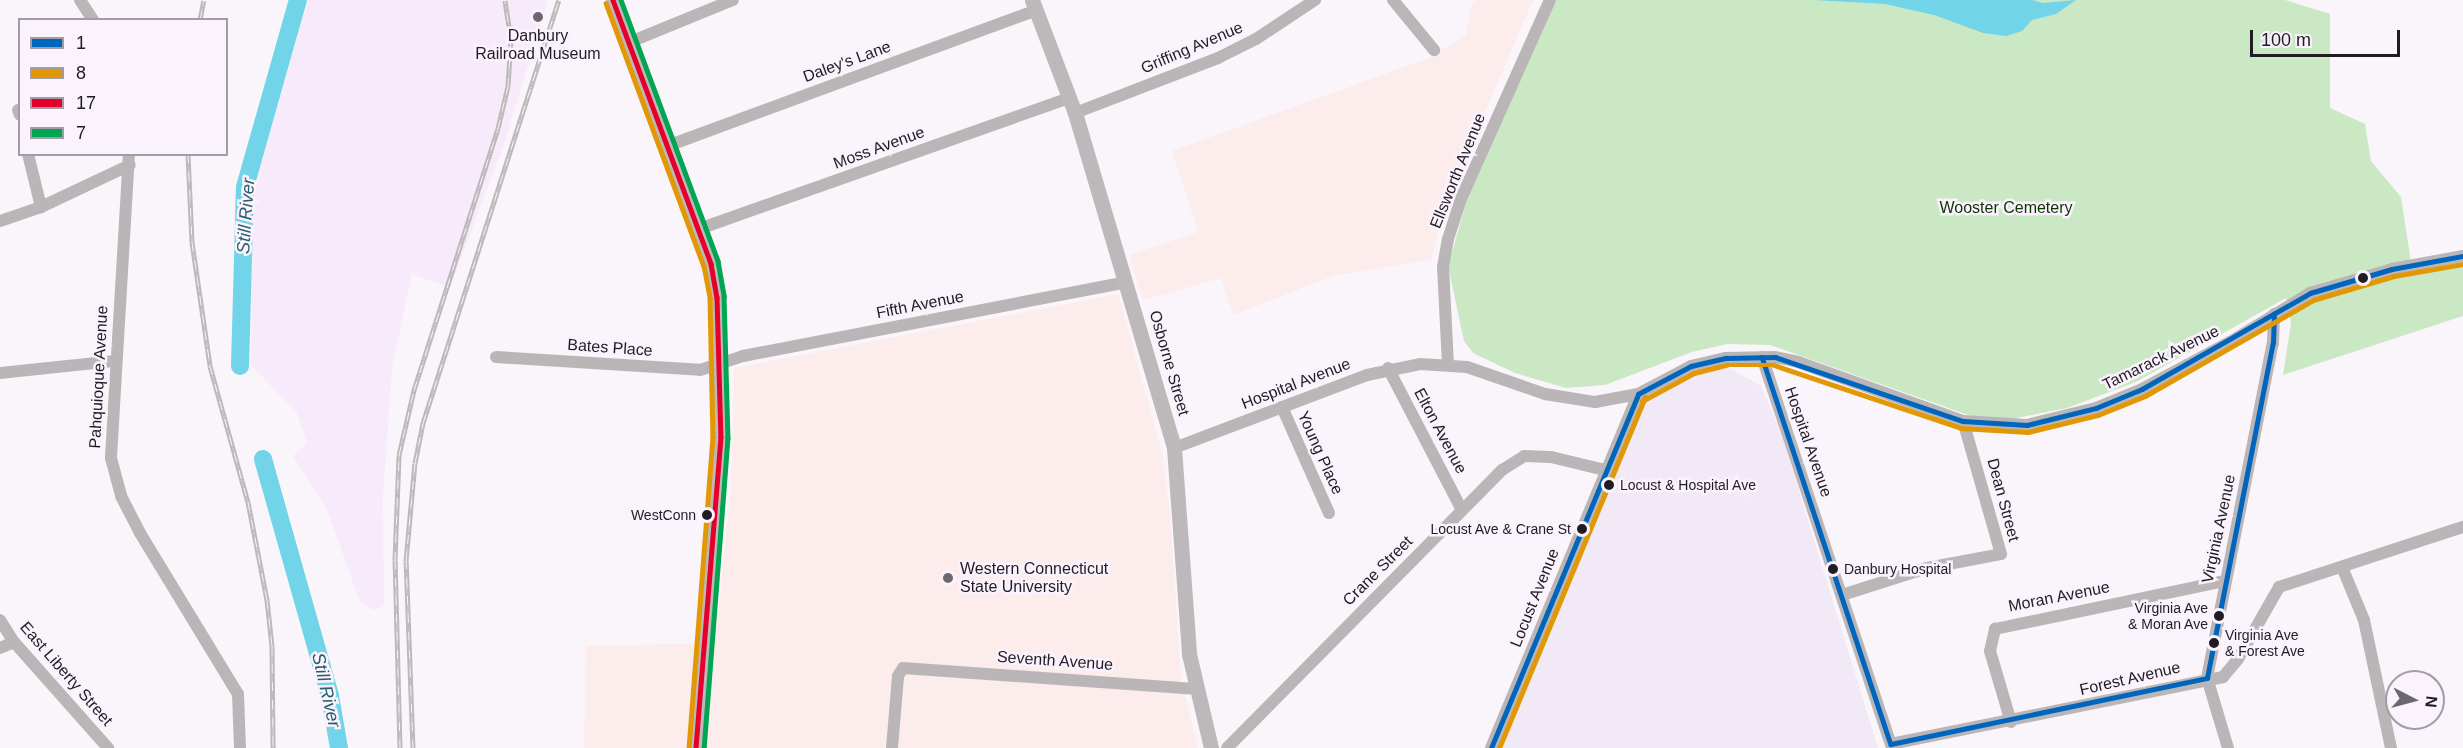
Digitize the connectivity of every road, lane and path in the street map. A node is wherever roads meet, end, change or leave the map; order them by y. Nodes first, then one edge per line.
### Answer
1 (80, 0) edge
2 (613, 0) edge
3 (733, 0) edge
4 (1315, 0) edge
5 (1393, 0) edge
6 (1550, 0) edge
7 (1034, 5) edge
8 (92, 18) edge
9 (630, 42) junction
10 (1434, 50) dead end
11 (1070, 98) junction
12 (1075, 113) junction
13 (670, 145) junction
14 (28, 156) edge
15 (129, 160) edge
16 (41, 207) junction
17 (0, 221) edge
18 (699, 229) junction
19 (2463, 256) edge
20 (1126, 282) junction
21 (2274, 314) junction
22 (496, 357) dead end
23 (1762, 357) junction
24 (115, 361) junction
25 (1448, 365) junction
26 (721, 366) junction
27 (1388, 368) junction
28 (0, 373) edge
29 (1638, 394) junction
30 (1282, 407) junction
31 (1963, 421) junction
32 (1174, 448) junction
33 (1605, 470) junction
34 (1462, 510) junction
35 (1329, 513) dead end
36 (2463, 527) edge
37 (2342, 567) junction
38 (2225, 581) junction
39 (1842, 595) junction
40 (0, 620) edge
41 (14, 642) junction
42 (0, 648) edge
43 (2207, 678) junction
44 (1194, 689) junction
45 (2011, 722) junction
46 (1892, 746) edge
47 (108, 748) edge
48 (240, 748) edge
49 (696, 748) edge
50 (892, 748) edge
51 (1210, 748) edge
52 (1227, 748) edge
53 (1491, 748) edge
54 (2228, 748) edge
55 (2391, 748) edge

1 - 8 street
2 - 9 main road
3 - 9 street
4 - 12 street, Griffing Avenue
5 - 10 street
6 - 25 street, Ellsworth Avenue
7 - 11 main road, Osborne Street
7 - 13 street, Daley's Lane
9 - 13 main road
11 - 12 main road, Osborne Street
11 - 18 street, Moss Avenue
12 - 20 main road, Osborne Street
13 - 18 main road
14 - 16 street
15 - 16 street
15 - 24 street, Pahquioque Avenue
16 - 17 street
18 - 26 main road
19 - 21 street, Tamarack Avenue
20 - 26 street, Fifth Avenue
20 - 32 main road, Osborne Street
21 - 31 street, Tamarack Avenue
21 - 38 street, Virginia Avenue
22 - 26 street, Bates Place
23 - 29 street, Hospital Avenue
23 - 31 street, Tamarack Avenue
23 - 39 street, Hospital Avenue
24 - 28 street
24 - 48 street, Pahquioque Avenue
25 - 27 street, Hospital Avenue
25 - 29 street, Hospital Avenue
26 - 49 main road
27 - 30 street, Hospital Avenue
27 - 34 street, Elton Avenue
29 - 33 street, Locust Avenue
30 - 32 street, Hospital Avenue
30 - 35 street, Young Place
31 - 39 street, Dean Street
32 - 44 main road, Osborne Street
33 - 34 street, Crane Street
33 - 53 street, Locust Avenue
34 - 52 street, Crane Street
36 - 37 street, Forest Avenue
37 - 43 street, Forest Avenue
37 - 55 street
38 - 43 street, Virginia Avenue
38 - 45 street, Moran Avenue
39 - 46 street, Hospital Avenue
40 - 41 street, East Liberty Street
41 - 42 street
41 - 47 street, East Liberty Street
43 - 45 street, Forest Avenue
43 - 54 street, Virginia Avenue
44 - 50 street, Seventh Avenue
44 - 51 main road, Osborne Street
45 - 46 street, Forest Avenue

